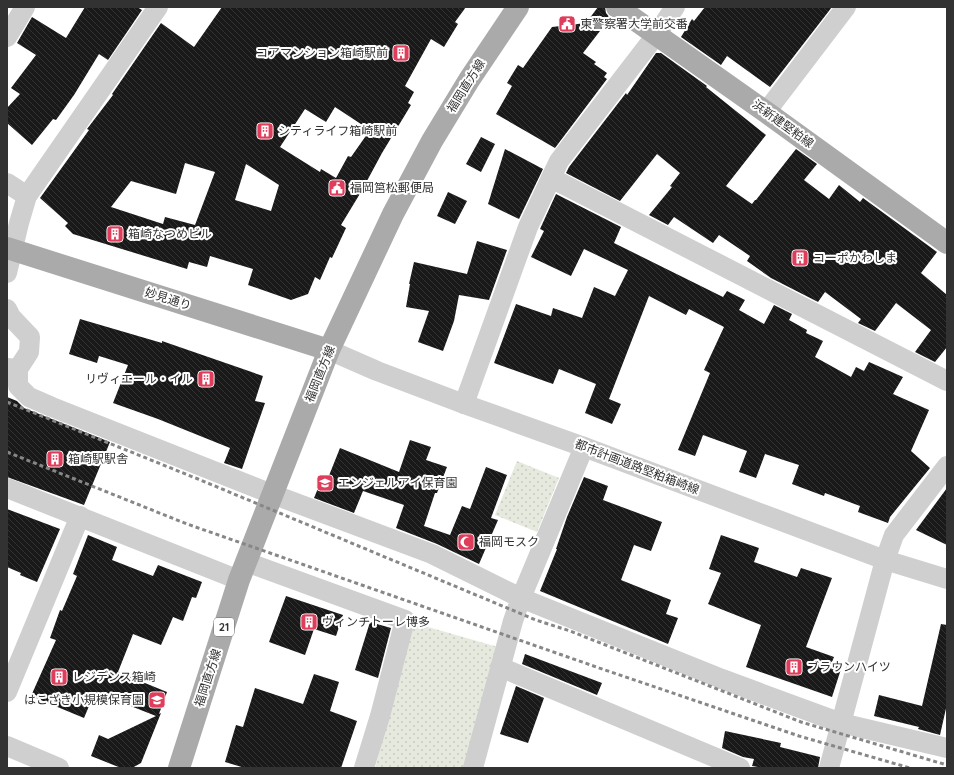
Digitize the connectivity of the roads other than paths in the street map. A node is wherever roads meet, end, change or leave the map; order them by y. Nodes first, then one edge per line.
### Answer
1 (25, 7) edge
2 (158, 7) edge
3 (518, 7) edge
4 (617, 7) edge
5 (675, 7) edge
6 (846, 7) edge
7 (656, 35) junction
8 (7, 37) edge
9 (766, 112) junction
10 (551, 178) junction
11 (7, 183) edge
12 (27, 196) junction
13 (947, 243) edge
14 (9, 252) edge
15 (7, 272) edge
16 (7, 309) edge
17 (329, 350) junction
18 (13, 368) edge
19 (947, 381) edge
20 (464, 404) junction
21 (584, 446) junction
22 (947, 466) edge
23 (7, 488) edge
24 (272, 494) junction
25 (80, 516) junction
26 (885, 560) junction
27 (243, 571) junction
28 (947, 578) edge
29 (521, 598) junction
30 (500, 667) junction
31 (7, 692) edge
32 (841, 723) junction
33 (7, 746) edge
34 (947, 748) edge
35 (59, 768) edge
36 (179, 768) edge
37 (364, 768) edge
38 (473, 768) edge
39 (740, 768) edge
40 (829, 768) edge

1 - 8 street
2 - 12 street
3 - 17 main road, 福岡直方線 / 21
4 - 7 main road, 浜新建堅粕線
5 - 7 street
6 - 9 street
7 - 9 main road, 浜新建堅粕線
7 - 10 street
9 - 13 main road, 浜新建堅粕線
10 - 19 street
10 - 20 street
11 - 12 street
12 - 14 street
14 - 15 street
14 - 17 main road, 妙見通り
16 - 18 street
17 - 20 street, 都市計画道路堅粕箱崎線
17 - 24 main road, 福岡直方線 / 21
18 - 24 street
20 - 21 street, 都市計画道路堅粕箱崎線
21 - 26 street, 都市計画道路堅粕箱崎線
21 - 29 street
22 - 26 street
23 - 25 street
24 - 27 main road, 福岡直方線 / 21
24 - 29 street
25 - 27 street
25 - 31 street
26 - 28 street, 都市計画道路堅粕箱崎線
26 - 32 street
27 - 36 main road, 福岡直方線 / 21
27 - 37 street
29 - 30 street
29 - 32 street
30 - 38 street
30 - 39 street
32 - 34 street
32 - 40 street
33 - 35 street

